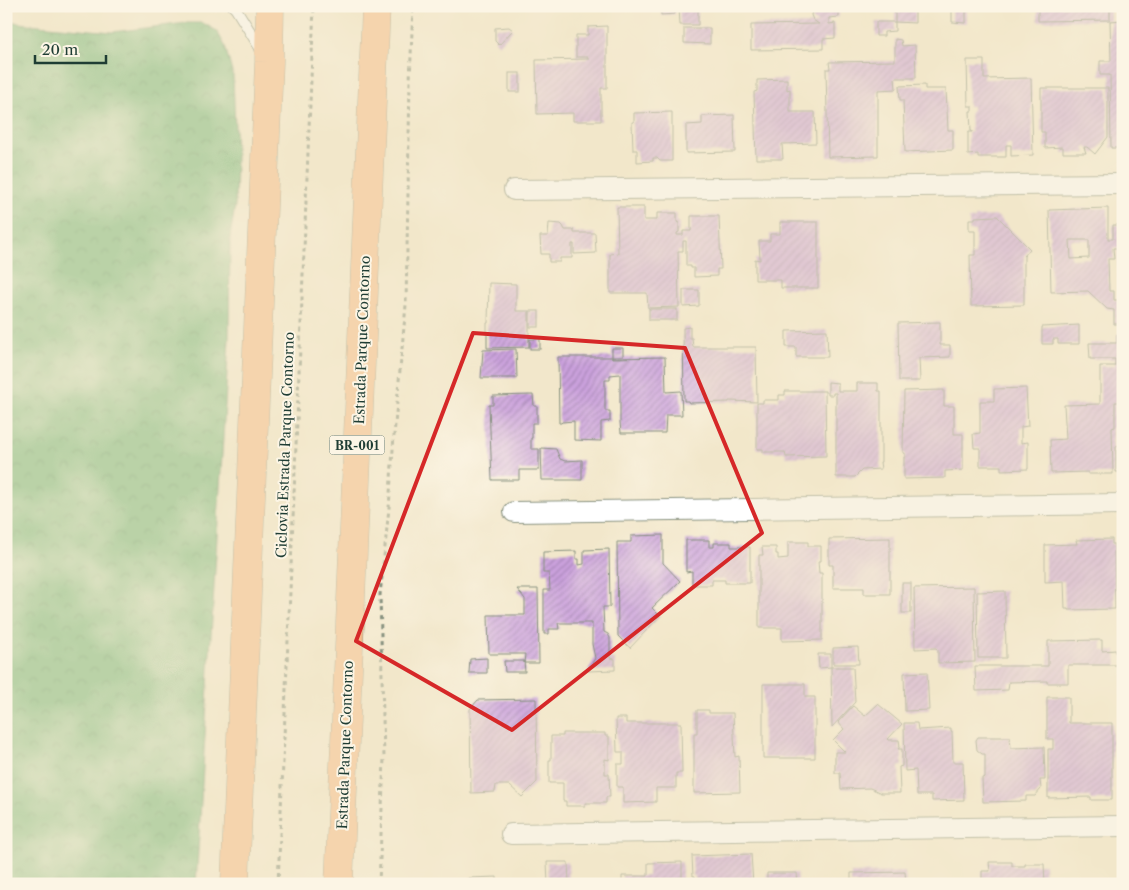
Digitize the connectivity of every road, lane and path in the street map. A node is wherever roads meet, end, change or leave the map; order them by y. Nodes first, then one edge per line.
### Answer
1 (233, 6) edge
2 (270, 6) edge
3 (314, 6) edge
4 (376, 6) edge
5 (414, 6) edge
6 (269, 62) junction
7 (1123, 184) edge
8 (514, 190) dead end
9 (1123, 504) edge
10 (514, 512) dead end
11 (1123, 826) edge
12 (511, 834) dead end
13 (235, 884) edge
14 (278, 884) edge
15 (339, 884) edge
16 (379, 884) edge

1 - 6 lane
2 - 6 highway
3 - 14 path, Ciclovia Estrada Parque Contorno
4 - 15 highway, Estrada Parque Contorno / BR-001
5 - 16 path
6 - 13 highway
7 - 8 street
9 - 10 street
11 - 12 street

